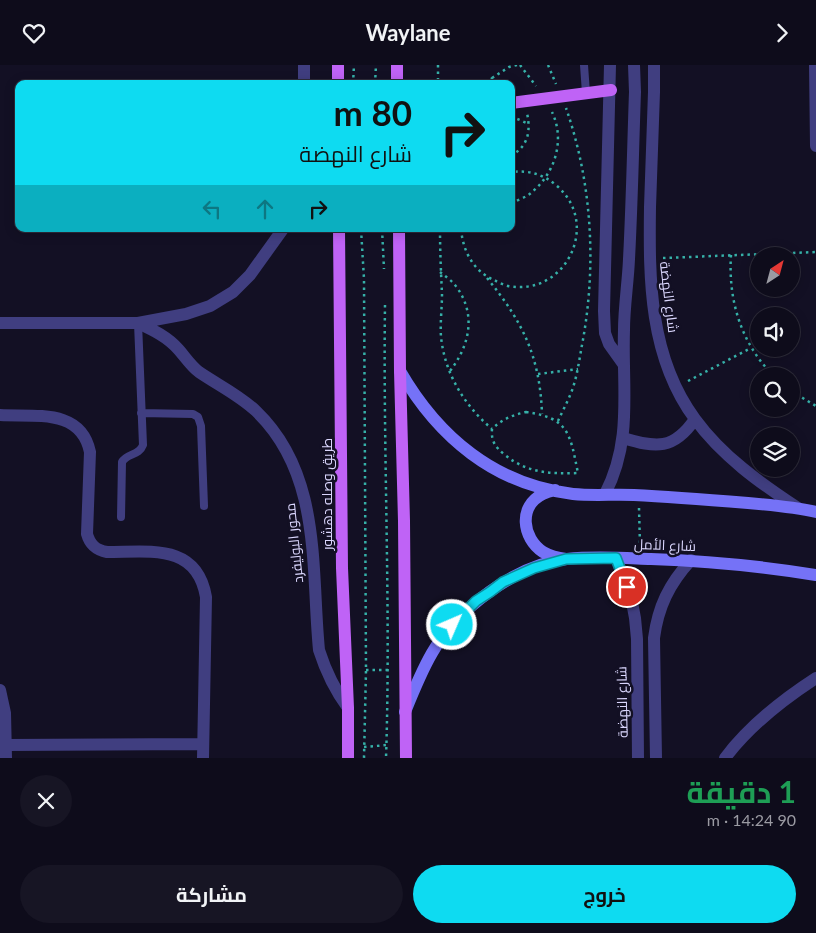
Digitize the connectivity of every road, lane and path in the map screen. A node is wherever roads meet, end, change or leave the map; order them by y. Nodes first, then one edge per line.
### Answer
1 (304, 65) edge
2 (338, 65) edge
3 (354, 65) edge
4 (376, 65) edge
5 (397, 65) edge
6 (438, 65) edge
7 (519, 65) edge
8 (548, 65) edge
9 (584, 65) edge
10 (610, 65) edge
11 (634, 65) edge
12 (654, 65) edge
13 (815, 65) edge
14 (492, 78) joint
15 (304, 80) edge
16 (338, 80) edge
17 (353, 80) edge
18 (375, 80) edge
19 (397, 80) edge
20 (438, 80) edge
21 (495, 80) edge
22 (611, 90) junction
23 (586, 93) junction
24 (562, 96) junction
25 (545, 99) junction
26 (517, 102) edge
27 (515, 118) edge
28 (529, 124) junction
29 (816, 146) edge
30 (515, 153) edge
31 (515, 172) edge
32 (546, 177) junction
33 (515, 201) edge
34 (281, 232) edge
35 (340, 232) edge
36 (361, 232) edge
37 (382, 232) edge
38 (398, 232) edge
39 (440, 232) edge
40 (461, 232) edge
41 (816, 252) edge
42 (731, 255) junction
43 (649, 258) junction
44 (440, 272) junction
45 (385, 277) dead end
46 (486, 277) junction
47 (385, 305) dead end
48 (0, 323) edge
49 (138, 323) junction
50 (750, 346) edge
51 (750, 349) edge
52 (758, 357) edge
53 (624, 365) junction
54 (767, 367) edge
55 (578, 369) junction
56 (400, 371) junction
57 (450, 371) junction
58 (538, 374) junction
59 (677, 387) junction
60 (800, 396) edge
61 (816, 406) edge
62 (142, 413) junction
63 (542, 414) junction
64 (0, 415) edge
65 (695, 419) junction
66 (558, 421) junction
67 (492, 429) junction
68 (623, 438) junction
69 (555, 490) junction
70 (605, 494) junction
71 (639, 495) junction
72 (204, 506) dead end
73 (798, 508) junction
74 (816, 512) edge
75 (121, 517) dead end
76 (616, 558) junction
77 (566, 559) junction
78 (641, 559) junction
79 (691, 560) junction
80 (816, 575) edge
81 (366, 670) junction
82 (389, 670) junction
83 (816, 678) edge
84 (0, 690) edge
85 (348, 708) junction
86 (405, 712) junction
87 (202, 744) junction
88 (6, 745) junction
89 (387, 745) junction
90 (364, 747) junction
91 (6, 758) edge
92 (203, 758) edge
93 (348, 758) edge
94 (364, 758) edge
95 (386, 758) edge
96 (406, 758) edge
97 (638, 758) edge
98 (656, 758) edge
99 (725, 758) edge

1 - 15 street
2 - 16 main road
3 - 17 path
4 - 18 path
5 - 19 main road
6 - 20 path
7 - 14 path
7 - 25 path
8 - 24 path
9 - 23 lane
10 - 22 street
11 - 53 street
12 - 43 street, شارع النهضة
13 - 29 street
14 - 21 path
22 - 23 main road
22 - 53 street
23 - 24 main road
24 - 25 main road
24 - 55 path
25 - 26 main road
25 - 32 path
26 - 28 path
27 - 28 path
28 - 30 path
31 - 32 path
32 - 33 path
32 - 46 path
34 - 49 street, محور البوليفرد
35 - 85 main road, طريق وصله دهشور
36 - 81 path
37 - 45 path
38 - 56 main road
39 - 44 path
40 - 46 path
41 - 42 path
42 - 43 path
42 - 50 path
43 - 59 street, شارع النهضة
44 - 57 path
44 - 57 path
46 - 58 path
47 - 82 path
48 - 49 street, محور البوليفرد
49 - 62 lane
49 - 85 street, محور البوليفرد
51 - 59 path
52 - 54 path
53 - 68 street
55 - 58 path
55 - 66 path
56 - 69 main road
56 - 86 main road
57 - 67 path
58 - 63 path
59 - 65 street, شارع النهضة
60 - 61 path
62 - 72 lane
62 - 75 lane
63 - 66 path
63 - 67 path
64 - 87 street
65 - 68 street
65 - 73 street, شارع النهضة
66 - 67 path
68 - 70 street
69 - 70 main road
69 - 77 main road
70 - 71 main road
71 - 73 main road
71 - 78 path
73 - 74 main road
76 - 77 main road, شارع الأمل
76 - 78 main road, شارع الأمل
76 - 97 street, شارع النهضة
77 - 86 main road, شارع الأمل
78 - 79 main road, شارع الأمل
79 - 80 main road, شارع الأمل
79 - 98 street
81 - 82 path
81 - 90 path
82 - 89 path
83 - 99 street
84 - 88 street
85 - 93 main road, طريق وصله دهشور
86 - 96 main road
87 - 88 street
87 - 92 street
88 - 91 street
89 - 90 path
89 - 95 path
90 - 94 path

